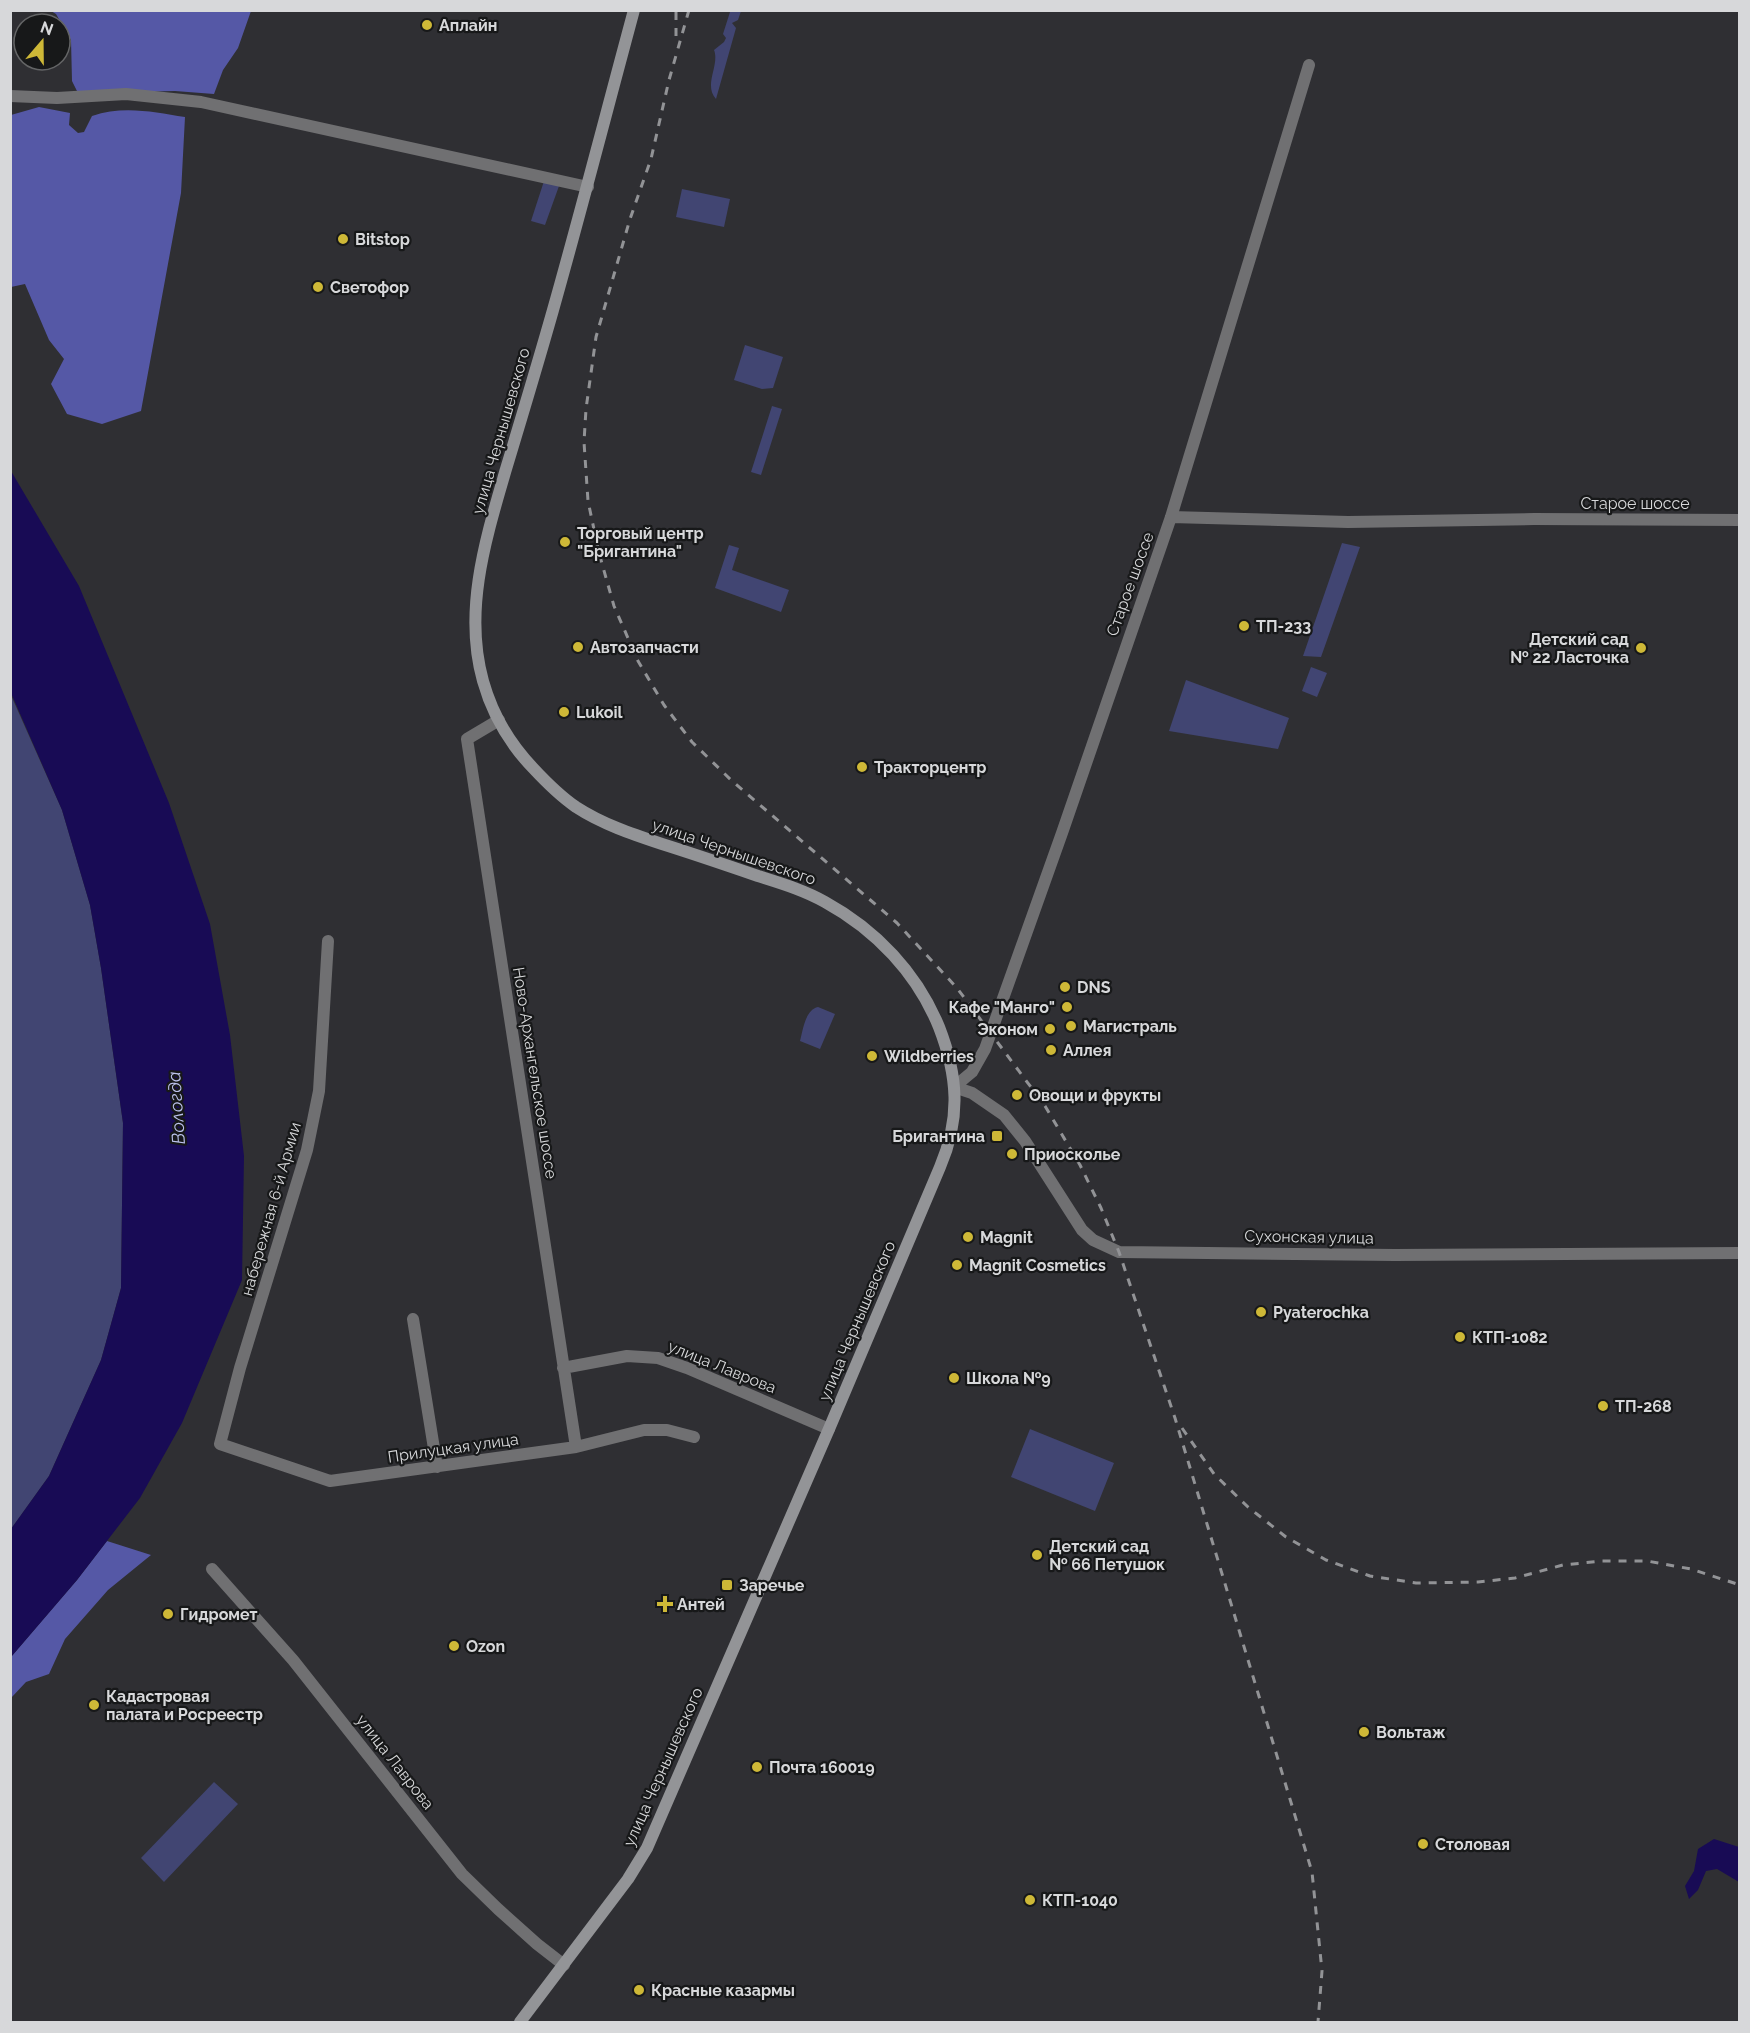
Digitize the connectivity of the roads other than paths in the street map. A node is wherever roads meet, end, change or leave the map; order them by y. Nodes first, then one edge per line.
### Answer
1 (634, 10) edge
2 (1309, 65) dead end
3 (10, 96) edge
4 (588, 187) junction
5 (1171, 517) junction
6 (1740, 520) edge
7 (499, 720) junction
8 (328, 941) dead end
9 (954, 1087) junction
10 (1740, 1253) edge
11 (413, 1319) dead end
12 (563, 1368) junction
13 (829, 1429) junction
14 (694, 1437) dead end
15 (220, 1444) joint
16 (576, 1447) junction
17 (437, 1467) junction
18 (212, 1569) dead end
19 (564, 1965) junction
20 (520, 2022) edge

1 - 4 main road, улица Чернышевского
2 - 5 street
3 - 4 street
4 - 7 main road, улица Чернышевского
5 - 6 street, Старое шоссе
5 - 9 street, Старое шоссе
7 - 9 main road, улица Чернышевского
7 - 12 street, Ново-Архангельское шоссе
8 - 15 street, набережная 6-й Армии
9 - 10 street, Сухонская улица
9 - 13 main road, улица Чернышевского
11 - 17 street
12 - 13 street, улица Лаврова
12 - 16 street, Ново-Архангельское шоссе
13 - 19 main road, улица Чернышевского
14 - 16 street, Прилуцкая улица
15 - 17 street, Прилуцкая улица
16 - 17 street, Прилуцкая улица
18 - 19 street, улица Лаврова
19 - 20 main road, улица Чернышевского

